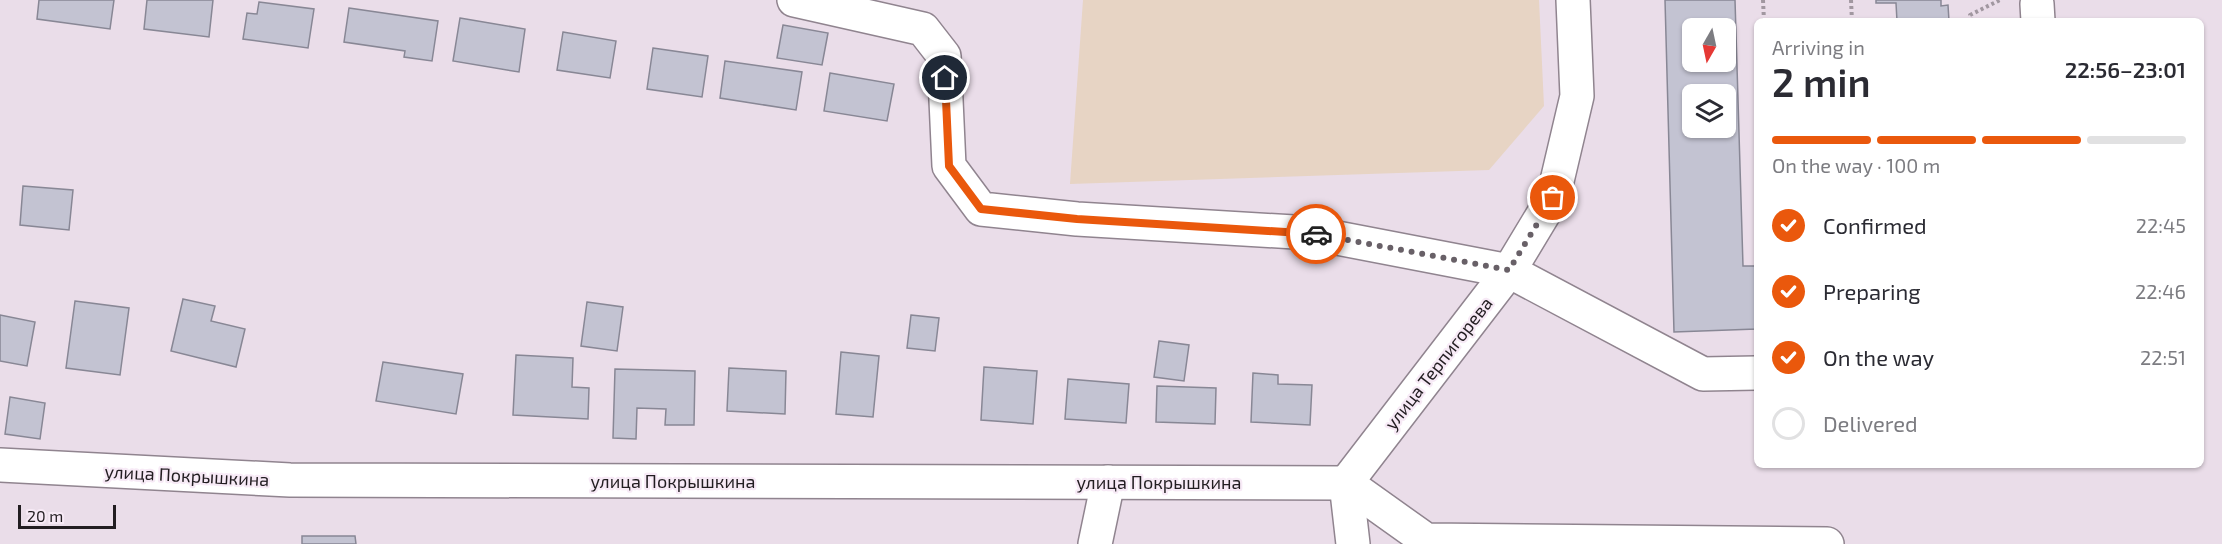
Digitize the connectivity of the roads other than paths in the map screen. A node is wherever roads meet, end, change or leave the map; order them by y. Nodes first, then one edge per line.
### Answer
1 (794, 0) edge
2 (1573, 0) edge
3 (1509, 270) junction
4 (1754, 374) edge
5 (0, 465) edge
6 (1108, 482) junction
7 (1346, 483) junction
8 (1095, 544) edge
9 (1353, 544) edge
10 (1827, 544) edge

1 - 3 street
2 - 3 street, улица Терпигорева
3 - 4 street
3 - 7 street, улица Терпигорева
5 - 6 street, улица Покрышкина
6 - 7 street, улица Покрышкина
6 - 8 street
7 - 9 street
7 - 10 street

